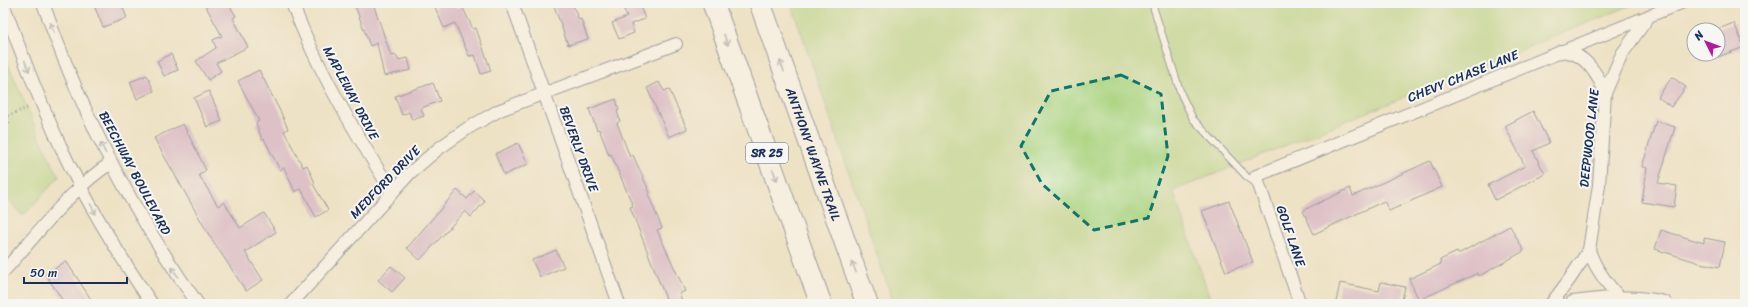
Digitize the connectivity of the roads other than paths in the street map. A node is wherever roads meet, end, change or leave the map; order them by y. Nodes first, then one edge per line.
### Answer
1 (3, 3) edge
2 (43, 3) edge
3 (292, 3) edge
4 (512, 3) edge
5 (713, 3) edge
6 (760, 3) edge
7 (1152, 3) edge
8 (1681, 3) edge
9 (1648, 16) junction
10 (676, 44) dead end
11 (1561, 51) junction
12 (544, 93) junction
13 (1606, 93) junction
14 (111, 163) junction
15 (1257, 181) junction
16 (81, 186) junction
17 (392, 192) junction
18 (1589, 250) junction
19 (3, 272) edge
20 (1620, 298) junction
21 (152, 304) edge
22 (198, 304) edge
23 (291, 304) edge
24 (619, 304) edge
25 (821, 304) edge
26 (867, 304) edge
27 (1300, 304) edge
28 (1551, 304) edge
29 (1573, 304) edge
30 (1664, 304) edge

1 -> 16 street
14 -> 2 street, BEECHWAY BOULEVARD
3 - 17 street, MAPLEWAY DRIVE
4 - 12 street, BEVERLY DRIVE
5 -> 25 highway, SR 25
26 -> 6 highway, ANTHONY WAYNE TRAIL
7 - 15 lane
8 - 9 street, CHEVY CHASE LANE
9 - 11 street, CHEVY CHASE LANE
9 - 13 street, DEEPWOOD LANE
10 - 12 street, MEDFORD DRIVE
11 - 13 street
11 - 15 street, CHEVY CHASE LANE
12 - 17 street, MEDFORD DRIVE
12 - 24 street, BEVERLY DRIVE
13 - 18 street, DEEPWOOD LANE
14 - 16 street
22 -> 14 street, BEECHWAY BOULEVARD
15 - 27 street, GOLF LANE
16 - 19 street
16 -> 21 street
17 - 23 street, MEDFORD DRIVE
18 - 20 street, DEEPWOOD LANE
18 - 28 street, DEEPWOOD LANE
20 - 29 street
20 - 30 street

